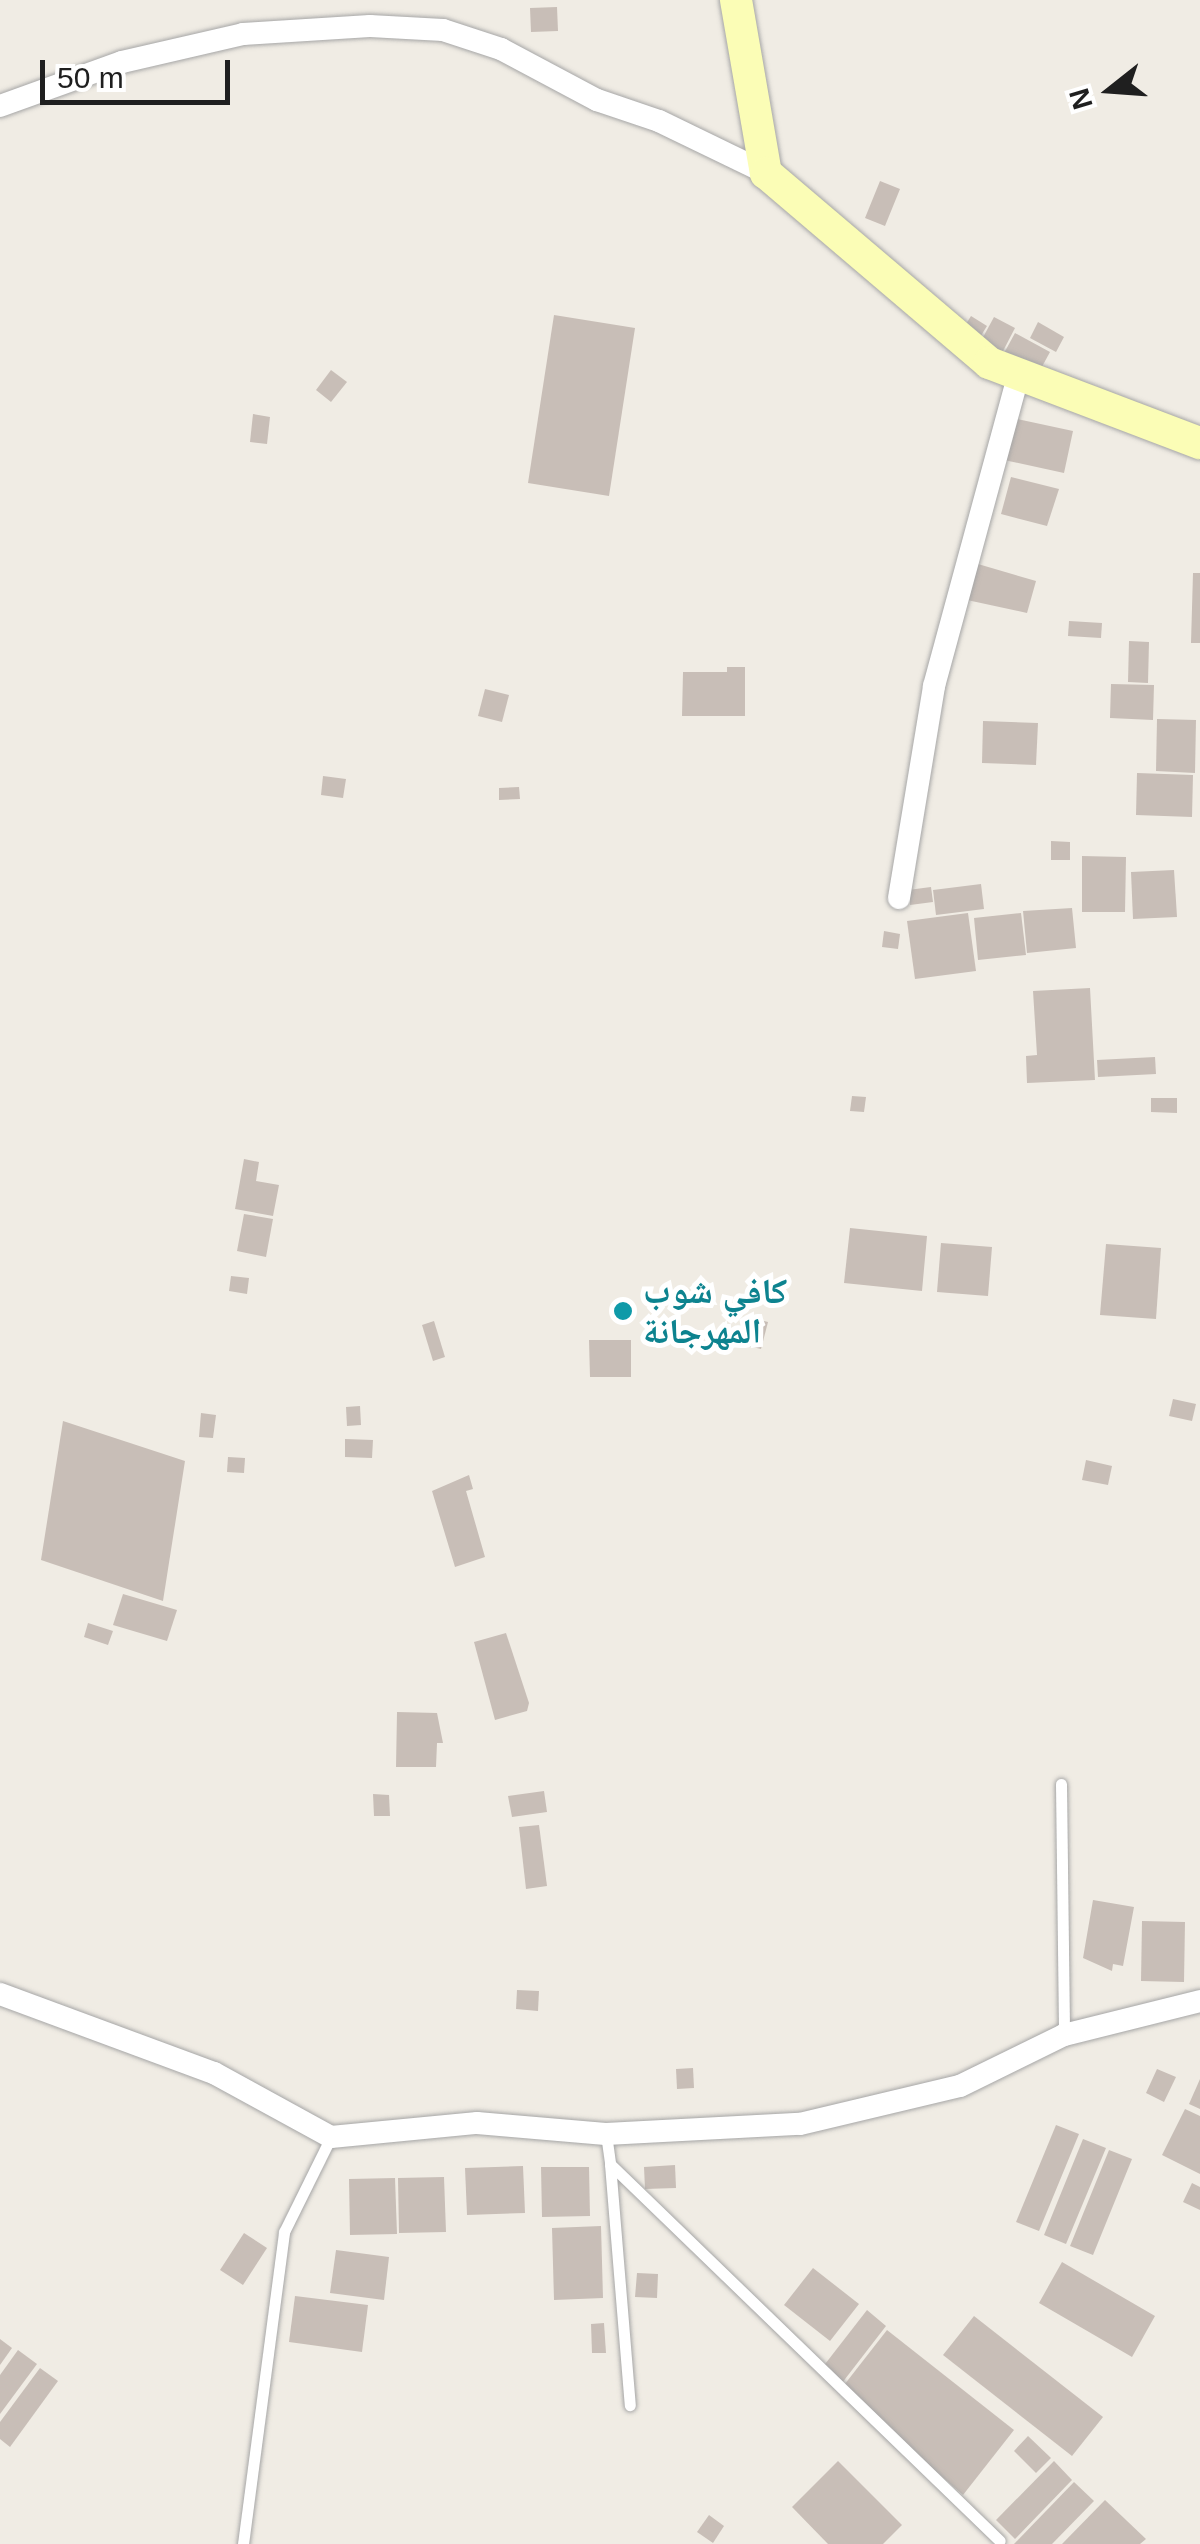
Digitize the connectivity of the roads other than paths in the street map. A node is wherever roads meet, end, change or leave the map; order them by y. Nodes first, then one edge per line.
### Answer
1 (736, 0) edge
2 (0, 106) edge
3 (766, 173) junction
4 (1019, 374) junction
5 (1200, 443) edge
6 (899, 898) dead end
7 (1061, 1784) dead end
8 (0, 1994) edge
9 (1200, 2001) edge
10 (1064, 2036) junction
11 (606, 2134) junction
12 (331, 2138) junction
13 (610, 2164) junction
14 (630, 2405) dead end
15 (1000, 2541) dead end
16 (243, 2544) edge

1 - 3 street
2 - 3 street
3 - 4 street
4 - 5 street
4 - 6 street
7 - 10 lane
8 - 12 street
9 - 10 street
10 - 11 street
11 - 12 street
11 - 13 lane
12 - 16 lane
13 - 14 lane
13 - 15 lane

